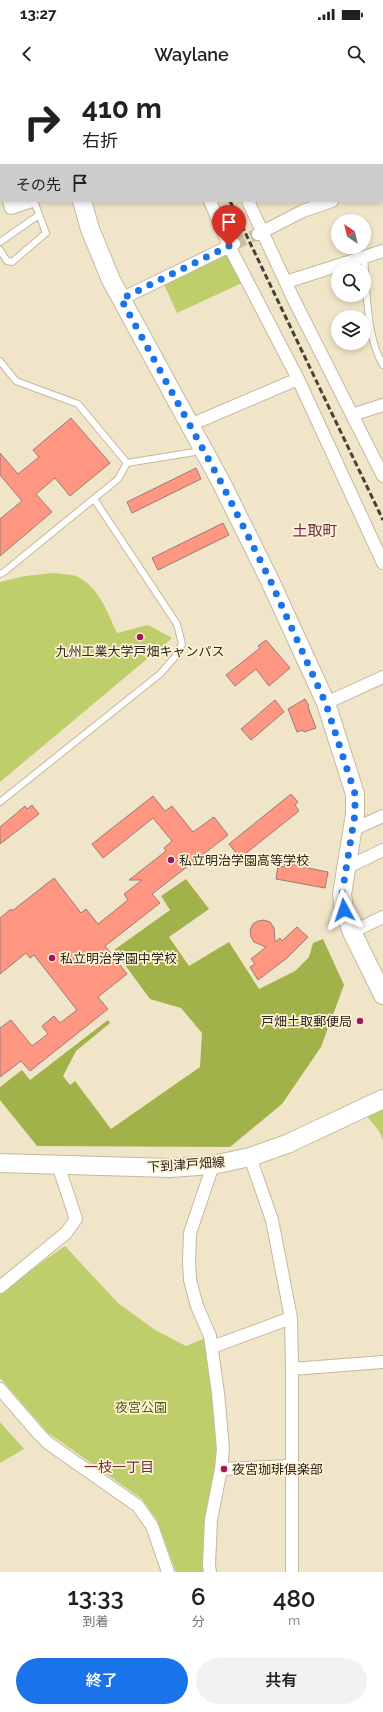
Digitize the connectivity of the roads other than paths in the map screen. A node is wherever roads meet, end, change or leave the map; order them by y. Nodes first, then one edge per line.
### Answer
1 (10, 202) edge
2 (30, 202) edge
3 (33, 202) edge
4 (82, 202) edge
5 (210, 202) edge
6 (248, 202) edge
7 (329, 202) edge
8 (39, 215) junction
9 (260, 233) junction
10 (0, 242) edge
11 (232, 245) junction
12 (0, 250) edge
13 (383, 252) edge
14 (364, 258) junction
15 (286, 282) junction
16 (121, 299) junction
17 (0, 361) edge
18 (383, 365) edge
19 (298, 379) junction
20 (383, 405) edge
21 (352, 415) junction
22 (190, 425) junction
23 (203, 450) junction
24 (127, 463) junction
25 (382, 472) edge
26 (94, 499) junction
27 (383, 563) edge
28 (0, 574) edge
29 (383, 677) edge
30 (326, 704) junction
31 (0, 802) edge
32 (383, 816) edge
33 (352, 830) junction
34 (383, 850) edge
35 (346, 868) junction
36 (383, 918) edge
37 (352, 932) junction
38 (383, 995) edge
39 (383, 1099) edge
40 (250, 1158) junction
41 (0, 1163) edge
42 (58, 1165) junction
43 (213, 1165) junction
44 (0, 1286) edge
45 (291, 1318) junction
46 (212, 1347) junction
47 (383, 1362) edge
48 (292, 1369) junction
49 (0, 1389) edge
50 (292, 1466) junction
51 (221, 1469) junction
52 (168, 1572) edge
53 (210, 1572) edge
54 (292, 1572) edge

1 - 2 street
3 - 8 lane
4 - 16 street
5 - 11 street
6 - 9 street
7 - 9 street
8 - 10 lane
8 - 12 lane
9 - 15 street
11 - 16 street
11 - 19 street
13 - 14 street
14 - 15 street
14 - 18 lane
15 - 21 street
16 - 22 street
17 - 24 lane
19 - 22 street
19 - 27 street
20 - 21 street
21 - 25 street
22 - 23 street
23 - 24 lane
23 - 30 street
24 - 26 lane
26 - 28 lane
26 - 31 lane
29 - 30 street
30 - 33 street
32 - 33 street
33 - 35 street
34 - 35 street
35 - 37 street
36 - 37 street
37 - 38 street
39 - 40 street, 下到津戸畑線
40 - 43 street, 下到津戸畑線
40 - 45 street
41 - 42 street, 下到津戸畑線
42 - 43 street, 下到津戸畑線
42 - 44 street
43 - 46 street
45 - 46 street
45 - 48 street
46 - 51 street
47 - 48 street
48 - 50 street
49 - 52 street
50 - 51 street
50 - 54 street
51 - 53 street

